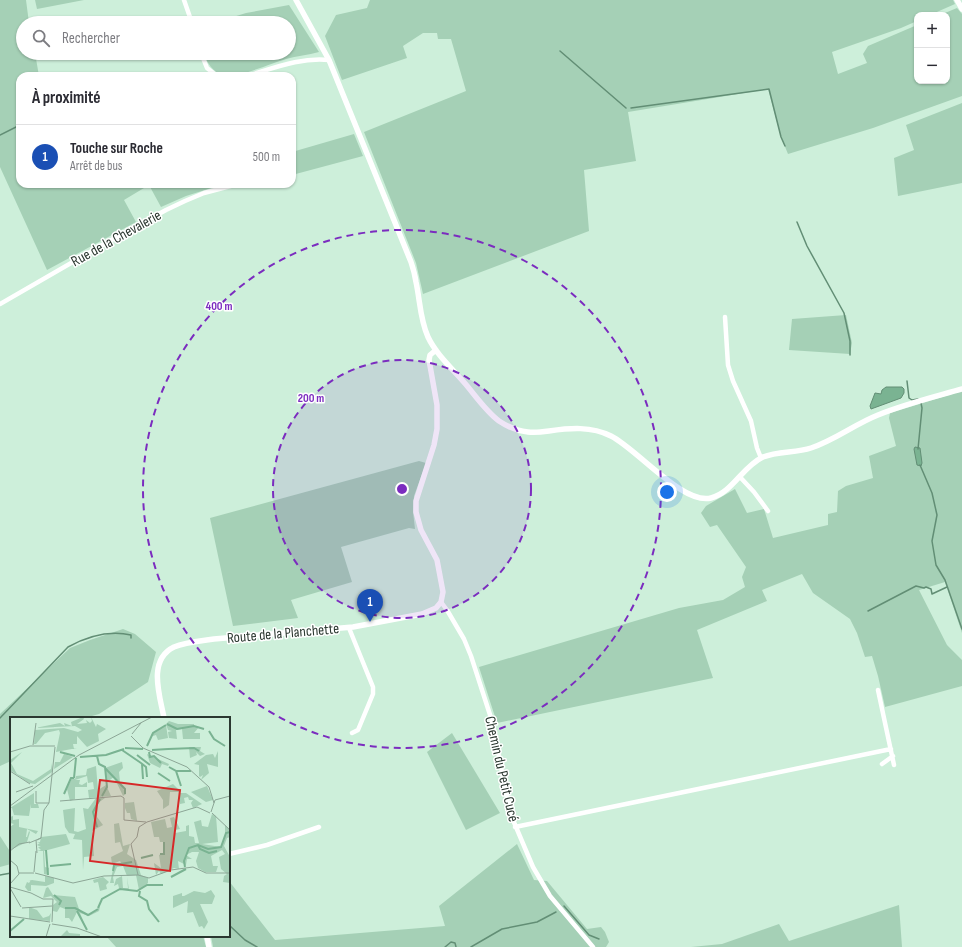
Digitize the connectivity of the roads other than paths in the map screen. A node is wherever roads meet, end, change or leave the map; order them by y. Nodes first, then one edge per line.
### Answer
1 (184, 0) edge
2 (296, 0) edge
3 (957, 0) edge
4 (962, 9) edge
5 (190, 16) edge
6 (204, 60) edge
7 (329, 60) junction
8 (212, 72) edge
9 (261, 72) edge
10 (223, 188) edge
11 (0, 304) edge
12 (725, 317) dead end
13 (436, 350) junction
14 (962, 389) edge
15 (761, 458) junction
16 (740, 477) junction
17 (768, 511) dead end
18 (441, 602) junction
19 (349, 628) junction
20 (878, 690) dead end
21 (164, 717) edge
22 (352, 733) dead end
23 (891, 749) junction
24 (893, 756) junction
25 (882, 764) dead end
26 (894, 765) dead end
27 (515, 826) junction
28 (319, 827) dead end
29 (230, 854) edge
30 (207, 937) edge
31 (209, 947) edge
32 (593, 947) edge

1 - 5 street
2 - 7 street
3 - 4 street
6 - 8 street
7 - 9 street
7 - 13 street
10 - 11 street, Rue de la Chevalerie
12 - 15 street
13 - 16 street
13 - 18 street
14 - 15 street
15 - 16 street
16 - 17 street
18 - 19 street, Route de la Planchette
18 - 27 street, Chemin du Petit Cucé
19 - 21 street, Route de la Planchette
19 - 22 street
20 - 23 street
23 - 24 street
23 - 27 street
24 - 25 street
24 - 26 street
27 - 32 street, Chemin du Petit Cucé
28 - 29 street
30 - 31 street

